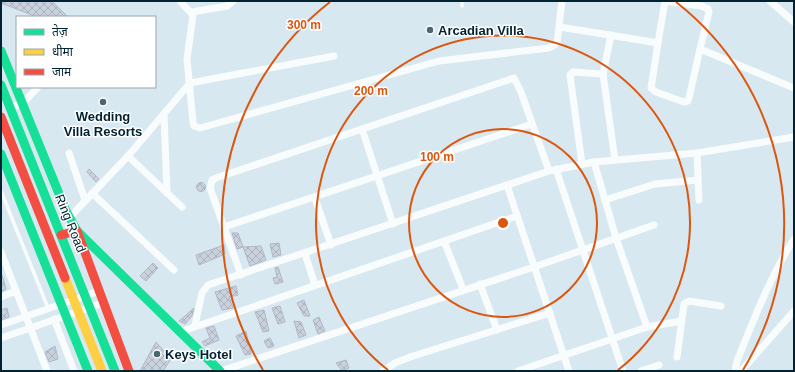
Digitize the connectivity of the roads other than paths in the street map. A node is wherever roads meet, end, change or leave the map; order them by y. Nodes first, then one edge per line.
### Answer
1 (180, 1) edge
2 (233, 1) edge
3 (462, 1) edge
4 (562, 1) edge
5 (665, 1) edge
6 (770, 1) edge
7 (462, 6) dead end
8 (192, 12) junction
9 (794, 22) edge
10 (560, 27) junction
11 (611, 35) junction
12 (658, 43) junction
13 (700, 48) junction
14 (1, 51) edge
15 (334, 56) dead end
16 (603, 74) junction
17 (190, 83) junction
18 (1, 85) edge
19 (37, 88) edge
20 (794, 88) edge
21 (22, 104) junction
22 (10, 107) junction
23 (164, 114) junction
24 (1, 117) edge
25 (532, 124) junction
26 (362, 129) junction
27 (794, 137) edge
28 (69, 152) dead end
29 (697, 153) junction
30 (1, 154) edge
31 (43, 156) junction
32 (128, 156) junction
33 (615, 160) junction
34 (32, 161) junction
35 (594, 162) junction
36 (582, 164) junction
37 (552, 170) junction
38 (377, 177) junction
39 (698, 180) junction
40 (507, 185) junction
41 (1, 191) edge
42 (92, 193) junction
43 (167, 193) junction
44 (315, 198) junction
45 (86, 200) junction
46 (605, 200) junction
47 (699, 200) dead end
48 (35, 202) junction
49 (23, 206) junction
50 (182, 207) dead end
51 (517, 216) junction
52 (69, 218) junction
53 (394, 224) junction
54 (654, 225) dead end
55 (224, 228) junction
56 (77, 231) junction
57 (62, 234) junction
58 (616, 238) junction
59 (794, 239) edge
60 (444, 241) junction
61 (331, 245) junction
62 (583, 249) junction
63 (1, 252) edge
64 (305, 254) junction
65 (534, 267) junction
66 (174, 270) dead end
67 (241, 276) junction
68 (314, 284) junction
69 (480, 284) junction
70 (464, 289) junction
71 (16, 291) junction
72 (99, 291) junction
73 (86, 296) junction
74 (1, 297) edge
75 (74, 300) junction
76 (104, 303) junction
77 (61, 304) junction
78 (720, 306) dead end
79 (48, 308) junction
80 (91, 308) junction
81 (794, 311) edge
82 (79, 312) junction
83 (550, 313) junction
84 (25, 315) junction
85 (65, 316) junction
86 (54, 319) junction
87 (682, 321) junction
88 (1, 324) edge
89 (194, 325) junction
90 (30, 327) junction
91 (647, 327) junction
92 (497, 330) junction
93 (180, 332) junction
94 (1, 338) edge
95 (613, 339) junction
96 (564, 355) junction
97 (677, 357) dead end
98 (659, 365) dead end
99 (389, 370) edge
100 (47, 371) edge
101 (74, 371) edge
102 (88, 371) edge
103 (102, 371) edge
104 (115, 371) edge
105 (129, 371) edge
106 (220, 371) edge
107 (518, 371) edge
108 (570, 371) edge
109 (623, 371) edge
110 (642, 371) edge
111 (735, 371) edge
112 (741, 371) edge

1 - 8 street
2 - 8 street
3 - 7 lane
4 - 10 street
5 - 12 street
5 - 13 street
6 - 9 street
8 - 17 street
10 - 11 street
10 - 17 street
11 - 12 street
11 - 16 street
12 - 13 street
13 - 20 street
14 - 21 street
15 - 17 street
16 - 33 street
16 - 36 street
17 - 23 street
18 - 22 street, Ring Road
19 - 21 street
21 - 22 street
21 - 31 street
22 - 34 street, Ring Road
23 - 32 street
23 - 43 street
24 - 48 street, Ring Road
25 - 26 street
25 - 37 street
25 - 38 street
26 - 38 street
26 - 55 street
27 - 29 street
28 - 45 street
29 - 33 street
29 - 39 street
30 - 49 street
31 - 34 street
31 - 52 street
32 - 42 street
32 - 43 street
33 - 35 street
34 - 57 street, Ring Road
35 - 36 street
35 - 46 street
36 - 37 street
37 - 40 street
37 - 62 street
38 - 44 street
38 - 53 street
39 - 46 street
39 - 47 street
40 - 51 street
40 - 53 street
41 - 79 lane
42 - 45 street
42 - 66 street
43 - 50 street
44 - 55 street
44 - 61 street
45 - 52 street
46 - 58 street
48 - 49 street
48 - 75 street, Ring Road
49 - 77 street
51 - 60 street
51 - 65 street
52 - 56 street
53 - 61 street
54 - 58 street
55 - 67 street
56 - 57 street
56 - 72 street
56 - 93 street
57 - 73 street, Ring Road
58 - 62 street
58 - 91 street
59 - 111 street
60 - 68 street
60 - 70 street
61 - 64 street
62 - 65 street
62 - 95 street
63 - 71 street
64 - 67 street
64 - 68 street
65 - 69 street
65 - 83 street
67 - 89 street
68 - 89 street
69 - 70 street
69 - 92 street
70 - 106 street
71 - 74 street
71 - 84 street
72 - 73 street
72 - 76 street
73 - 75 street
73 - 80 street, Ring Road
75 - 77 street
75 - 82 street, Ring Road
76 - 80 street
76 - 105 street
77 - 79 street
77 - 85 street
78 - 87 street
79 - 84 street
80 - 82 street
80 - 104 street, Ring Road
81 - 112 street
82 - 85 street
82 - 103 street, Ring Road
83 - 92 street
83 - 96 street
84 - 88 street
84 - 90 street
85 - 86 street
85 - 102 street
86 - 90 street
86 - 101 street
87 - 91 street
87 - 97 street
89 - 93 street
90 - 94 street
90 - 100 street
91 - 95 street
92 - 99 street
93 - 106 street
95 - 96 street
95 - 109 street
96 - 107 street
96 - 108 street
98 - 110 street

